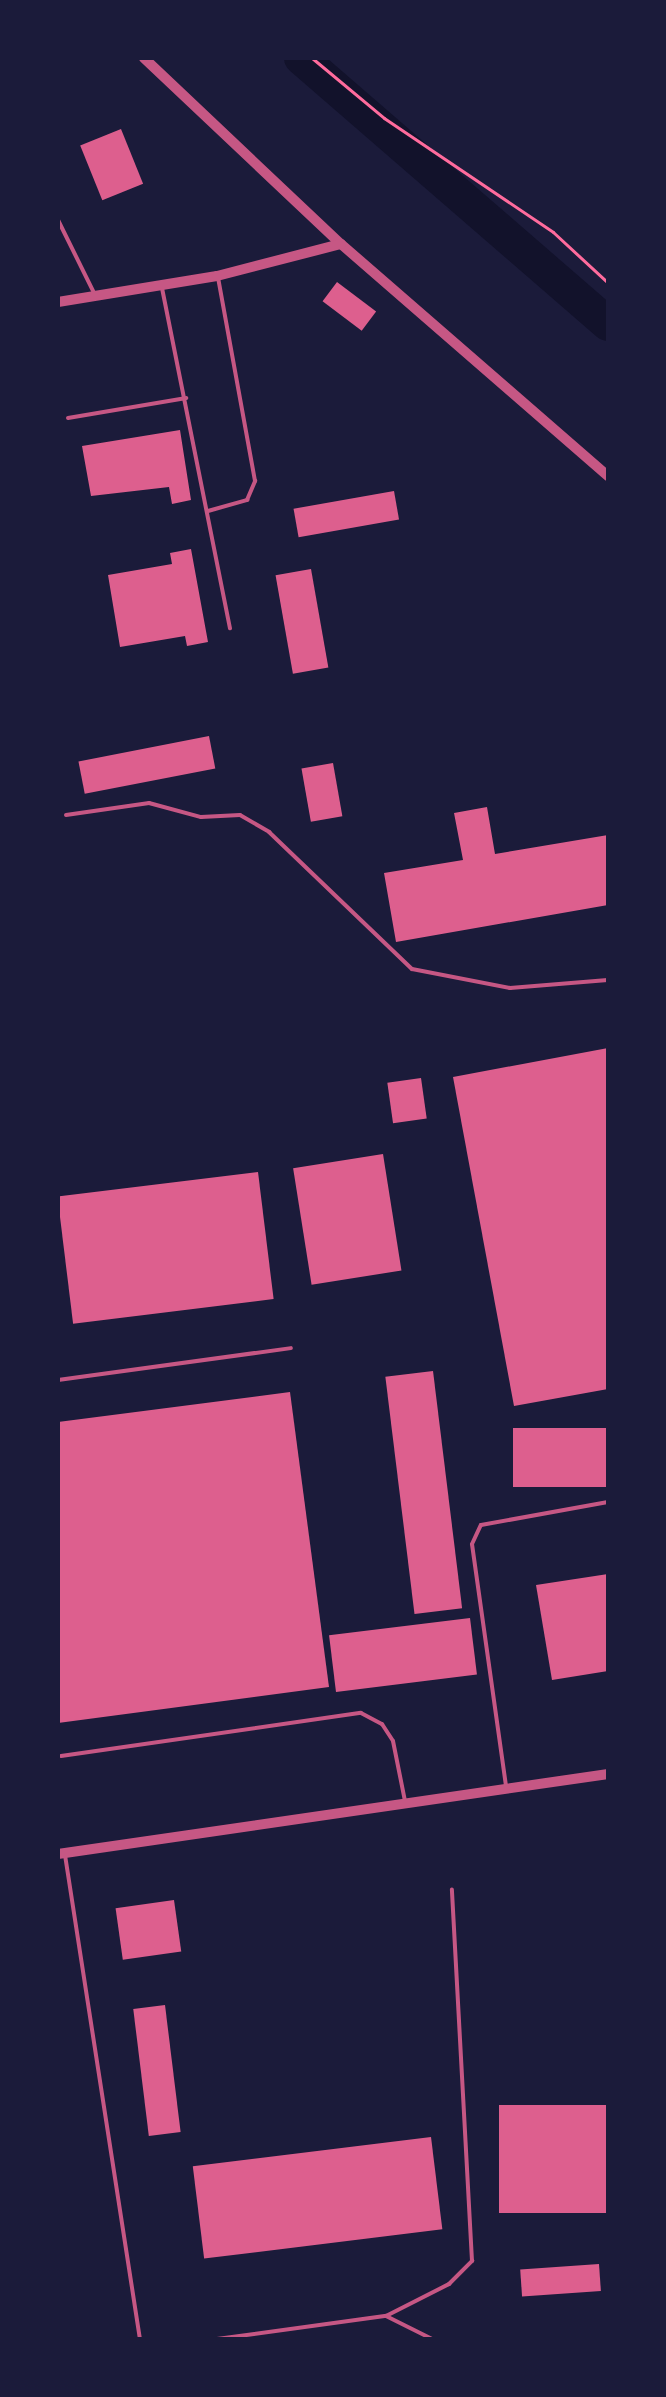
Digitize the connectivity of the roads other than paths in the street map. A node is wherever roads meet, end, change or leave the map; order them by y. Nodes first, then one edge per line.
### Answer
1 (144, 58) edge
2 (58, 220) edge
3 (341, 244) junction
4 (217, 276) junction
5 (161, 286) junction
6 (95, 296) junction
7 (58, 302) edge
8 (186, 398) junction
9 (68, 418) dead end
10 (608, 476) edge
11 (208, 511) junction
12 (230, 628) dead end
13 (66, 815) dead end
14 (608, 980) edge
15 (291, 1348) dead end
16 (58, 1380) edge
17 (608, 1502) edge
18 (61, 1756) dead end
19 (608, 1774) edge
20 (507, 1789) junction
21 (406, 1803) junction
22 (61, 1854) edge
23 (452, 1890) dead end
24 (386, 2316) junction
25 (140, 2339) edge
26 (217, 2339) edge
27 (432, 2339) edge

1 - 3 street
2 - 6 lane
3 - 4 street
3 - 10 street
4 - 5 street
4 - 11 lane
5 - 6 street
5 - 8 lane
6 - 7 street
8 - 9 lane
8 - 11 lane
11 - 12 lane
13 - 14 lane
15 - 16 lane
17 - 20 lane
18 - 21 lane
19 - 20 street
20 - 21 street
21 - 22 street
22 - 25 lane
23 - 24 lane
24 - 26 lane
24 - 27 lane

